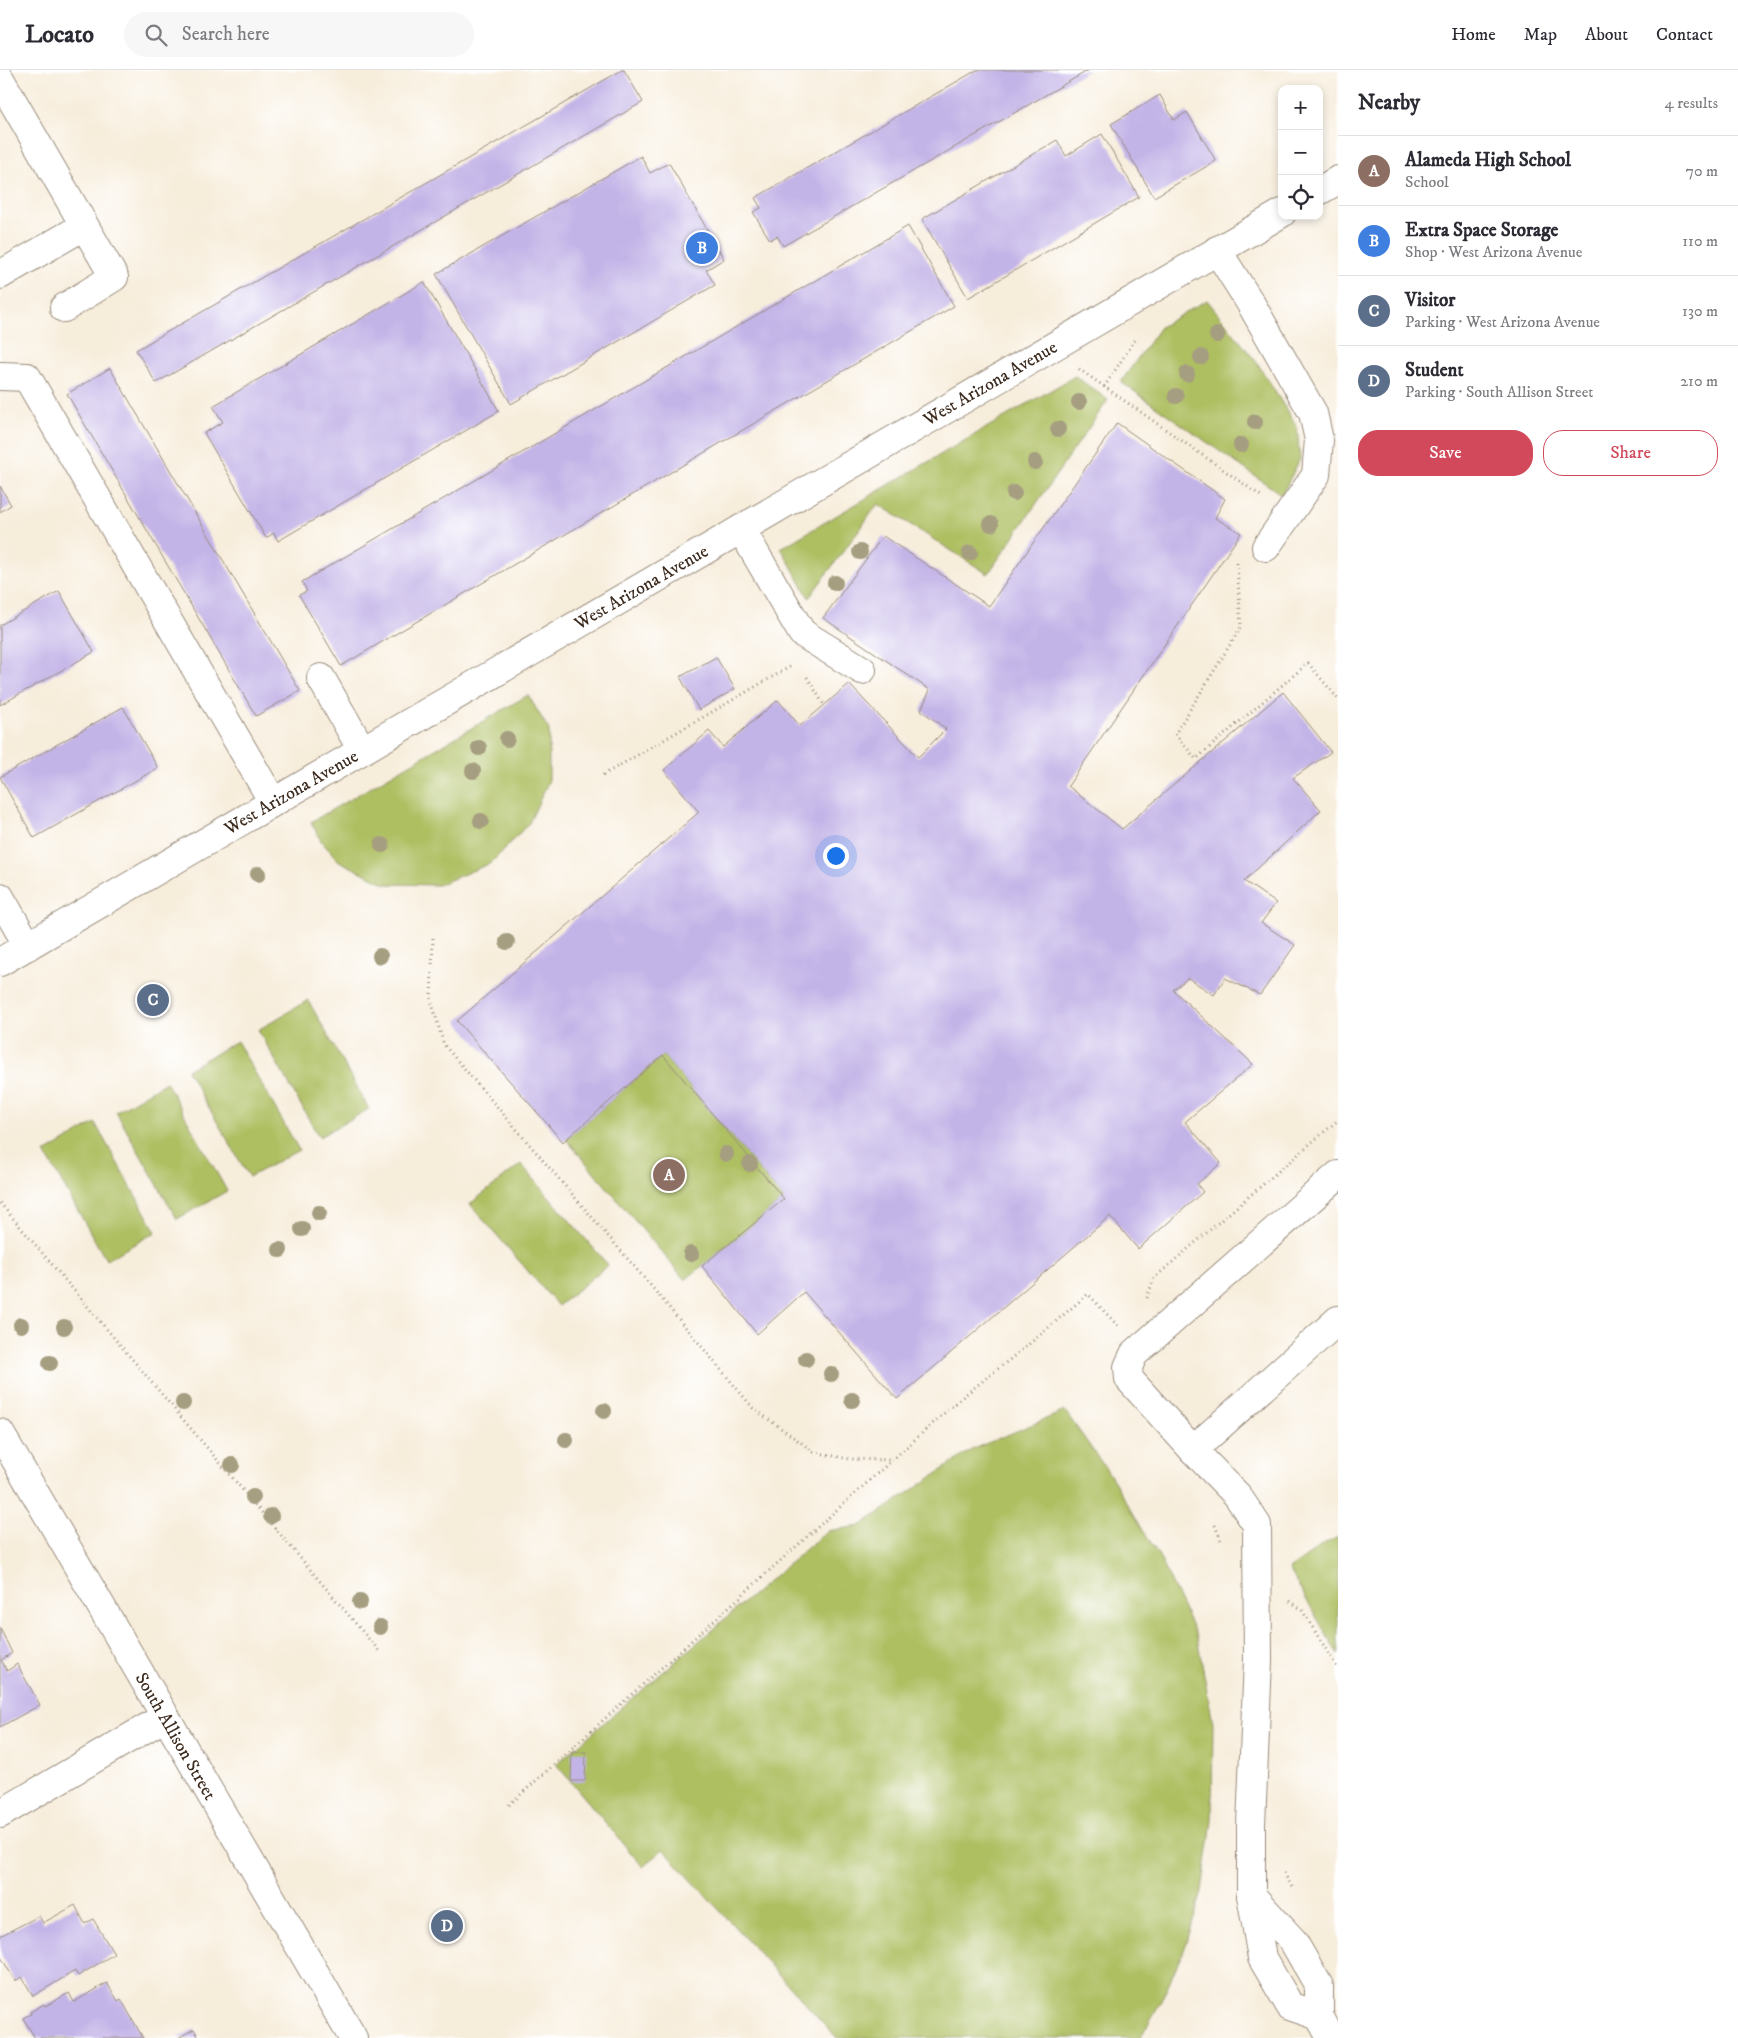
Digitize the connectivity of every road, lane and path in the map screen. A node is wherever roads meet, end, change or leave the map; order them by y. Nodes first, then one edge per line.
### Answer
1 (0, 79) edge
2 (1338, 180) edge
3 (1323, 189) edge
4 (1278, 214) edge
5 (84, 226) junction
6 (1217, 250) junction
7 (0, 276) edge
8 (64, 308) dead end
9 (1141, 332) dead end
10 (1077, 368) dead end
11 (0, 376) edge
12 (1104, 387) junction
13 (1288, 515) junction
14 (741, 529) junction
15 (1266, 547) dead end
16 (1236, 559) dead end
17 (799, 662) dead end
18 (862, 670) dead end
19 (804, 671) dead end
20 (321, 678) dead end
21 (1338, 699) edge
22 (824, 705) dead end
23 (362, 750) junction
24 (603, 774) dead end
25 (273, 802) junction
26 (0, 897) edge
27 (433, 938) dead end
28 (28, 946) junction
29 (0, 962) edge
30 (1338, 1175) edge
31 (0, 1203) edge
32 (1338, 1320) edge
33 (1120, 1328) dead end
34 (0, 1433) edge
35 (1193, 1450) junction
36 (892, 1460) junction
37 (1285, 1609) dead end
38 (378, 1652) dead end
39 (1338, 1669) edge
40 (165, 1717) junction
41 (509, 1805) dead end
42 (0, 1814) edge
43 (1284, 1872) dead end
44 (1297, 1897) dead end
45 (1325, 2027) edge
46 (353, 2038) edge

1 - 5 street
2 - 3 street
4 - 6 street, West Arizona Avenue
5 - 7 street
5 - 8 street
6 - 13 street
6 - 14 street, West Arizona Avenue
9 - 12 path
10 - 12 path
11 - 25 street
12 - 13 path
13 - 15 street
14 - 18 street
14 - 23 street, West Arizona Avenue
16 - 21 path
17 - 24 path
19 - 22 path
20 - 23 street
23 - 25 street, West Arizona Avenue
25 - 28 street, West Arizona Avenue
26 - 28 street
27 - 36 path
28 - 29 street, West Arizona Avenue
30 - 35 street
31 - 38 path
32 - 35 street
33 - 36 path
34 - 40 street, South Allison Street
35 - 45 street
36 - 41 path
37 - 39 path
40 - 42 street
40 - 46 street, South Allison Street
43 - 44 path

